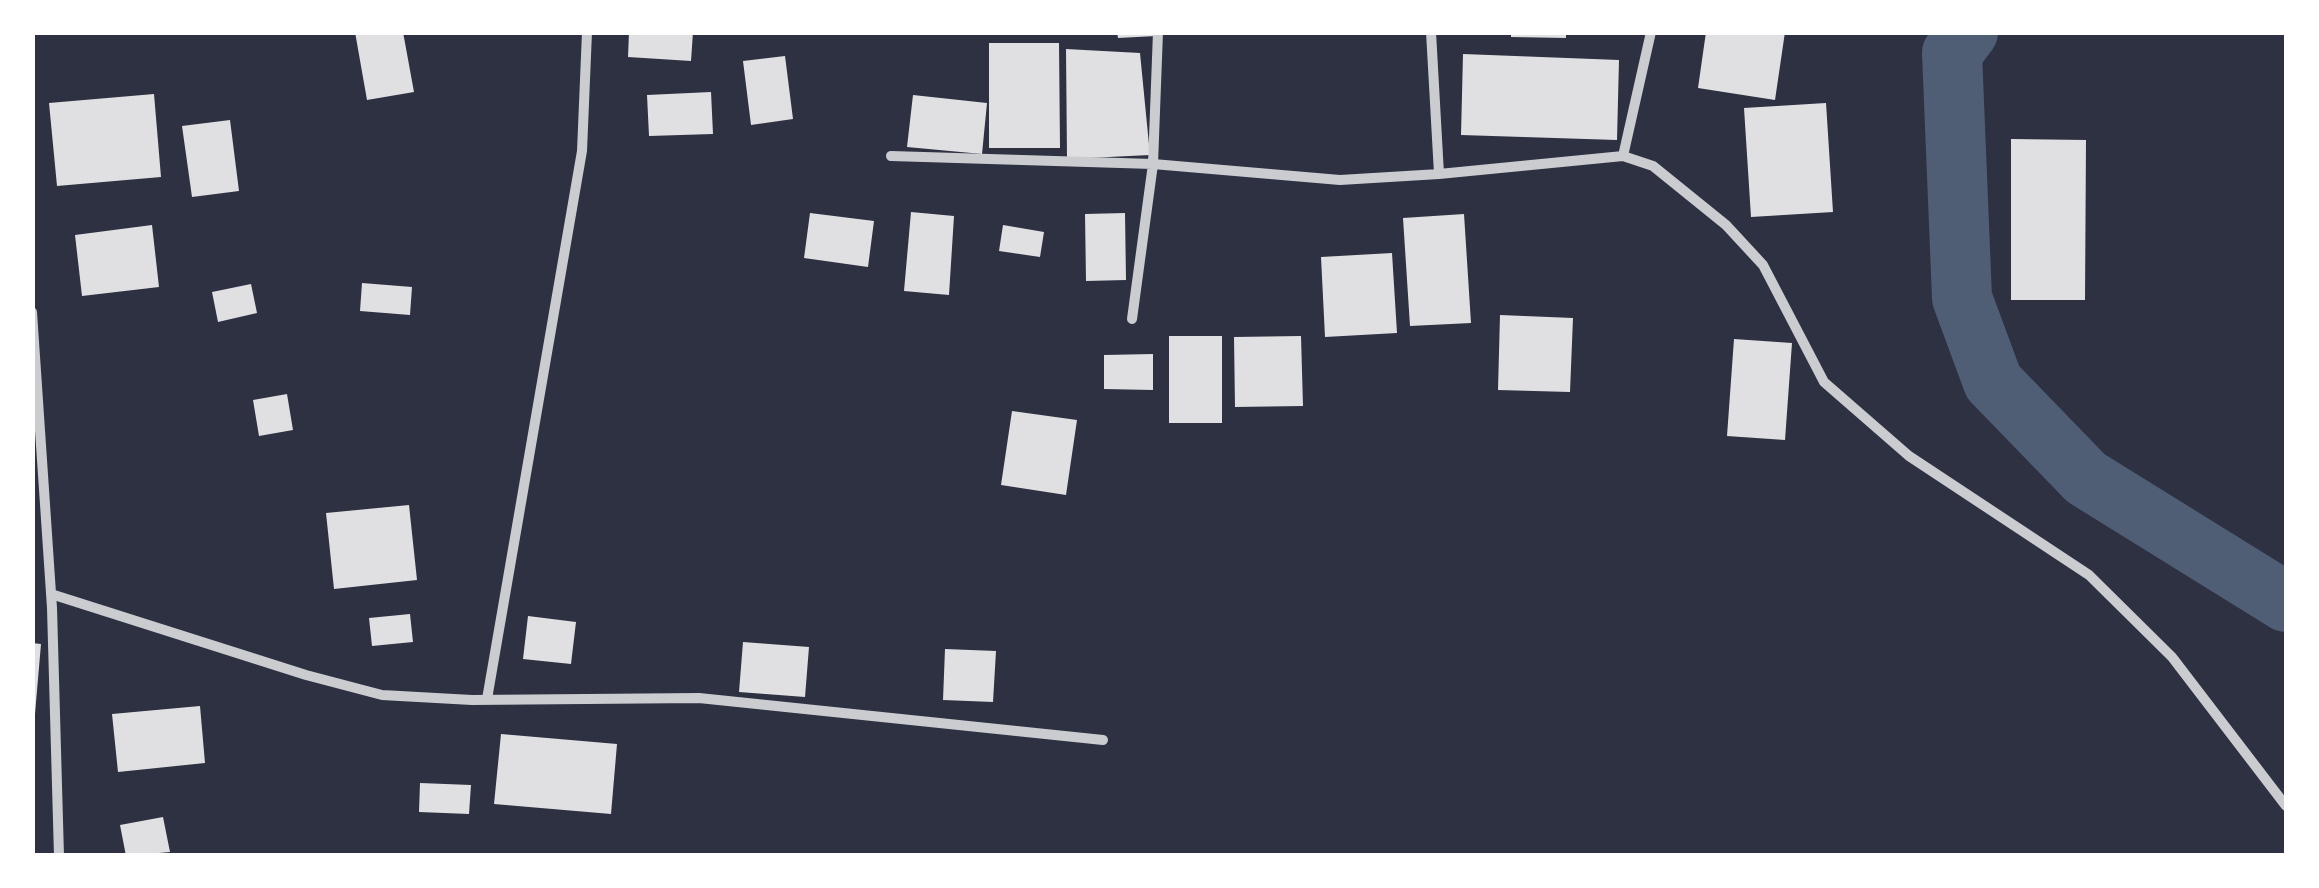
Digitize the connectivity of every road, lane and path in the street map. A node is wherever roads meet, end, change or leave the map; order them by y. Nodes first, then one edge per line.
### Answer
1 (588, 32) edge
2 (1158, 32) edge
3 (1431, 32) edge
4 (1650, 32) edge
5 (890, 156) dead end
6 (1623, 156) junction
7 (1153, 164) junction
8 (1439, 174) junction
9 (33, 313) edge
10 (1132, 319) dead end
11 (51, 594) junction
12 (487, 699) junction
13 (1103, 740) dead end
14 (2286, 806) edge
15 (59, 856) edge

1 - 12 street
2 - 7 street
3 - 8 street
4 - 6 street
5 - 7 street
6 - 8 street
6 - 14 street
7 - 8 street
7 - 10 street
9 - 11 street
11 - 12 street
11 - 15 street
12 - 13 street

